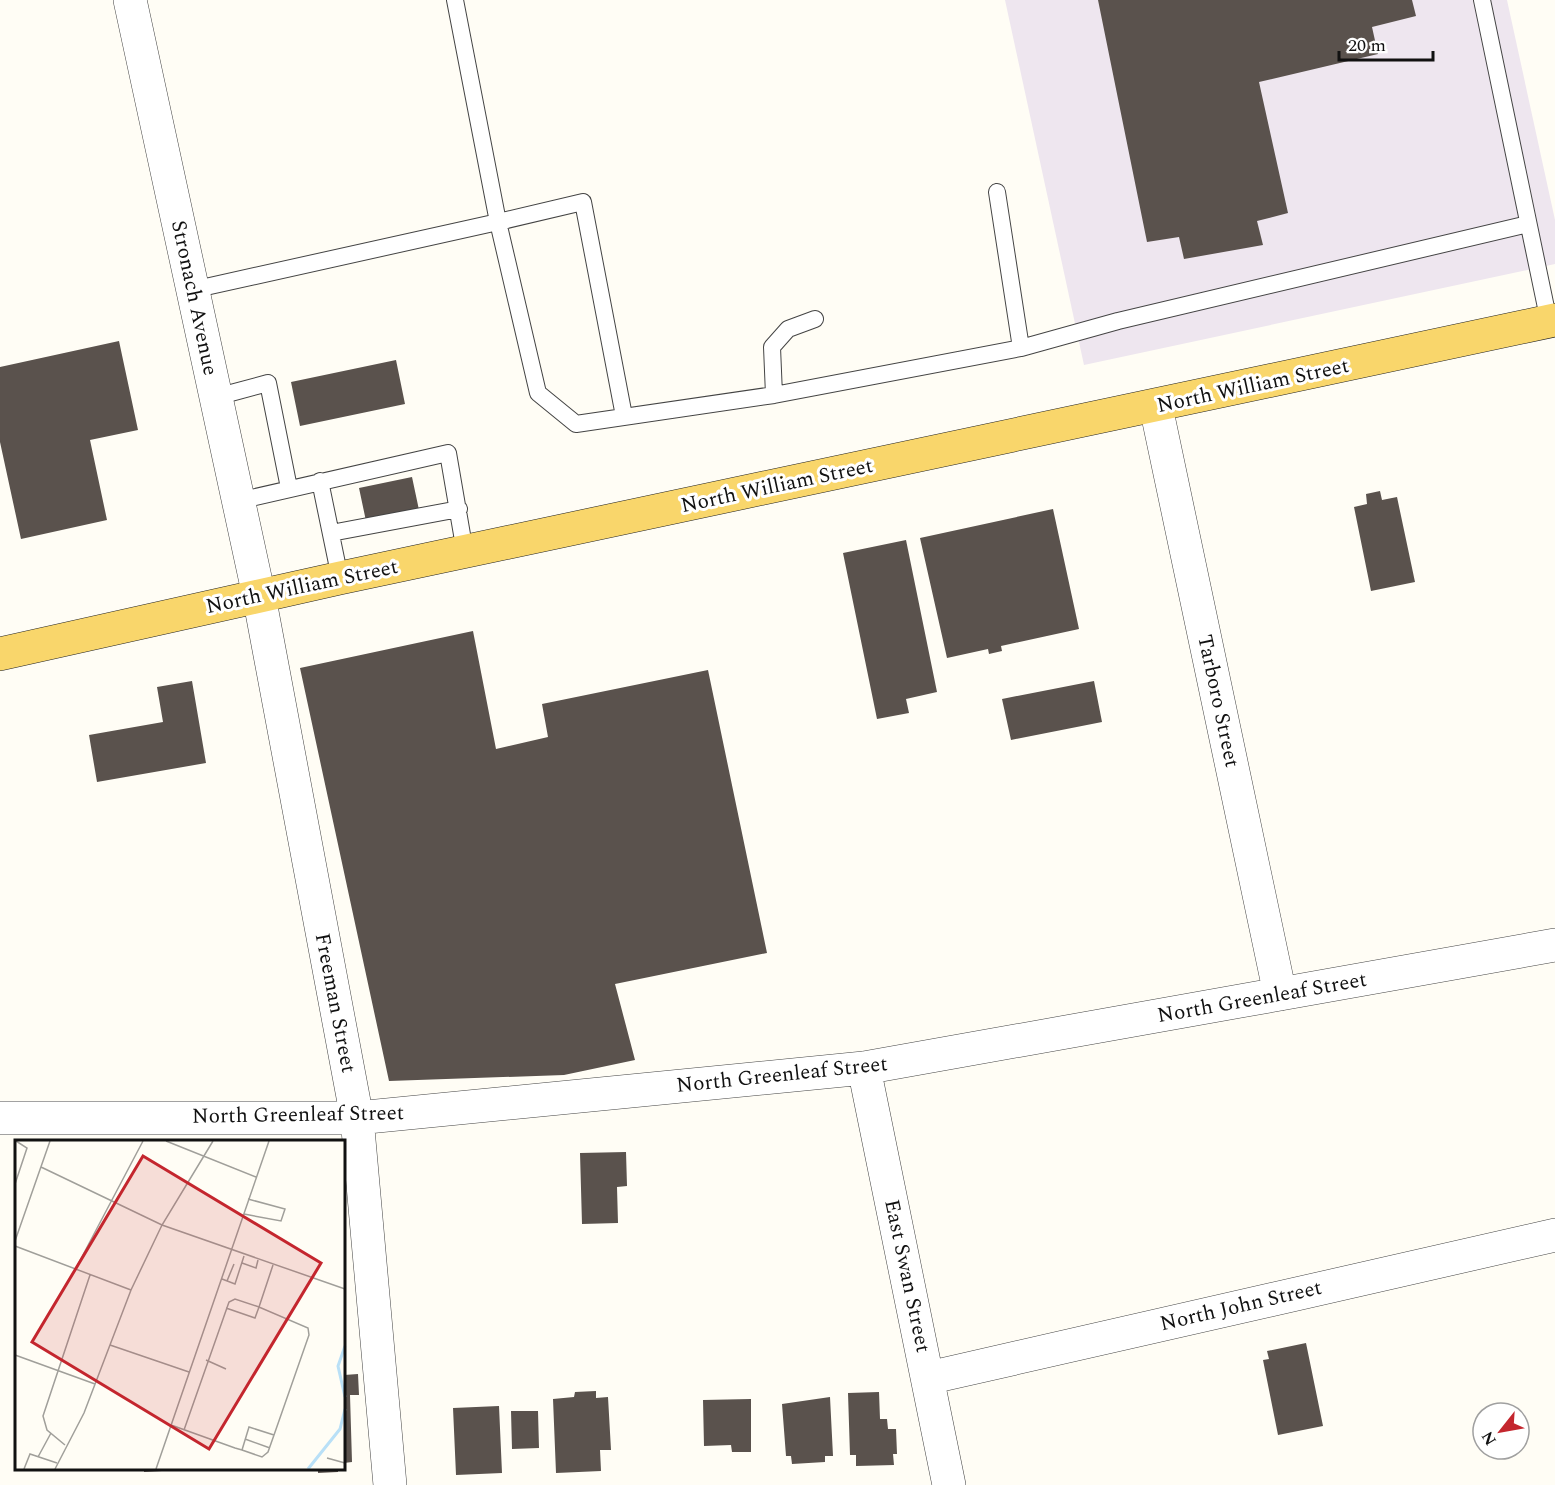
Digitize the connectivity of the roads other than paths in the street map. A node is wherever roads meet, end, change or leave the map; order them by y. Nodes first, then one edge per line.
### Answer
1 (130, 0) edge
2 (455, 0) edge
3 (1482, 0) edge
4 (997, 192) dead end
5 (498, 222) junction
6 (1528, 224) junction
7 (192, 290) junction
8 (815, 319) dead end
9 (1552, 321) edge
10 (1021, 348) junction
11 (774, 395) junction
12 (216, 397) junction
13 (1156, 406) junction
14 (624, 416) junction
15 (320, 481) junction
16 (289, 489) junction
17 (238, 501) junction
18 (459, 509) junction
19 (331, 533) junction
20 (465, 552) junction
21 (340, 578) junction
22 (259, 596) junction
23 (0, 654) edge
24 (1555, 945) edge
25 (1280, 994) junction
26 (864, 1068) junction
27 (0, 1118) edge
28 (357, 1118) junction
29 (1555, 1235) edge
30 (927, 1378) junction
31 (390, 1485) edge
32 (949, 1485) edge

1 - 7 street, Stronach Avenue
2 - 5 lane
3 - 6 lane
4 - 10 lane
5 - 7 lane
5 - 14 lane
5 - 14 lane
6 - 9 lane
6 - 10 lane
7 - 12 street, Stronach Avenue
8 - 11 lane
9 - 13 main road, North William Street
10 - 11 lane
11 - 14 lane
12 - 16 lane
12 - 17 street, Stronach Avenue
13 - 20 main road, North William Street
13 - 25 street, Tarboro Street
15 - 16 lane
15 - 18 lane
15 - 19 lane
16 - 17 lane
17 - 22 street, Stronach Avenue
18 - 19 lane
18 - 20 lane
19 - 21 lane
20 - 21 main road, North William Street
21 - 22 main road, North William Street
22 - 23 main road, North William Street
22 - 28 street, Freeman Street
24 - 25 street, North Greenleaf Street
25 - 26 street, North Greenleaf Street
26 - 28 street, North Greenleaf Street
26 - 30 street, East Swan Street
27 - 28 street, North Greenleaf Street
28 - 31 street, Freeman Street
29 - 30 street, North John Street
30 - 32 street, East Swan Street

